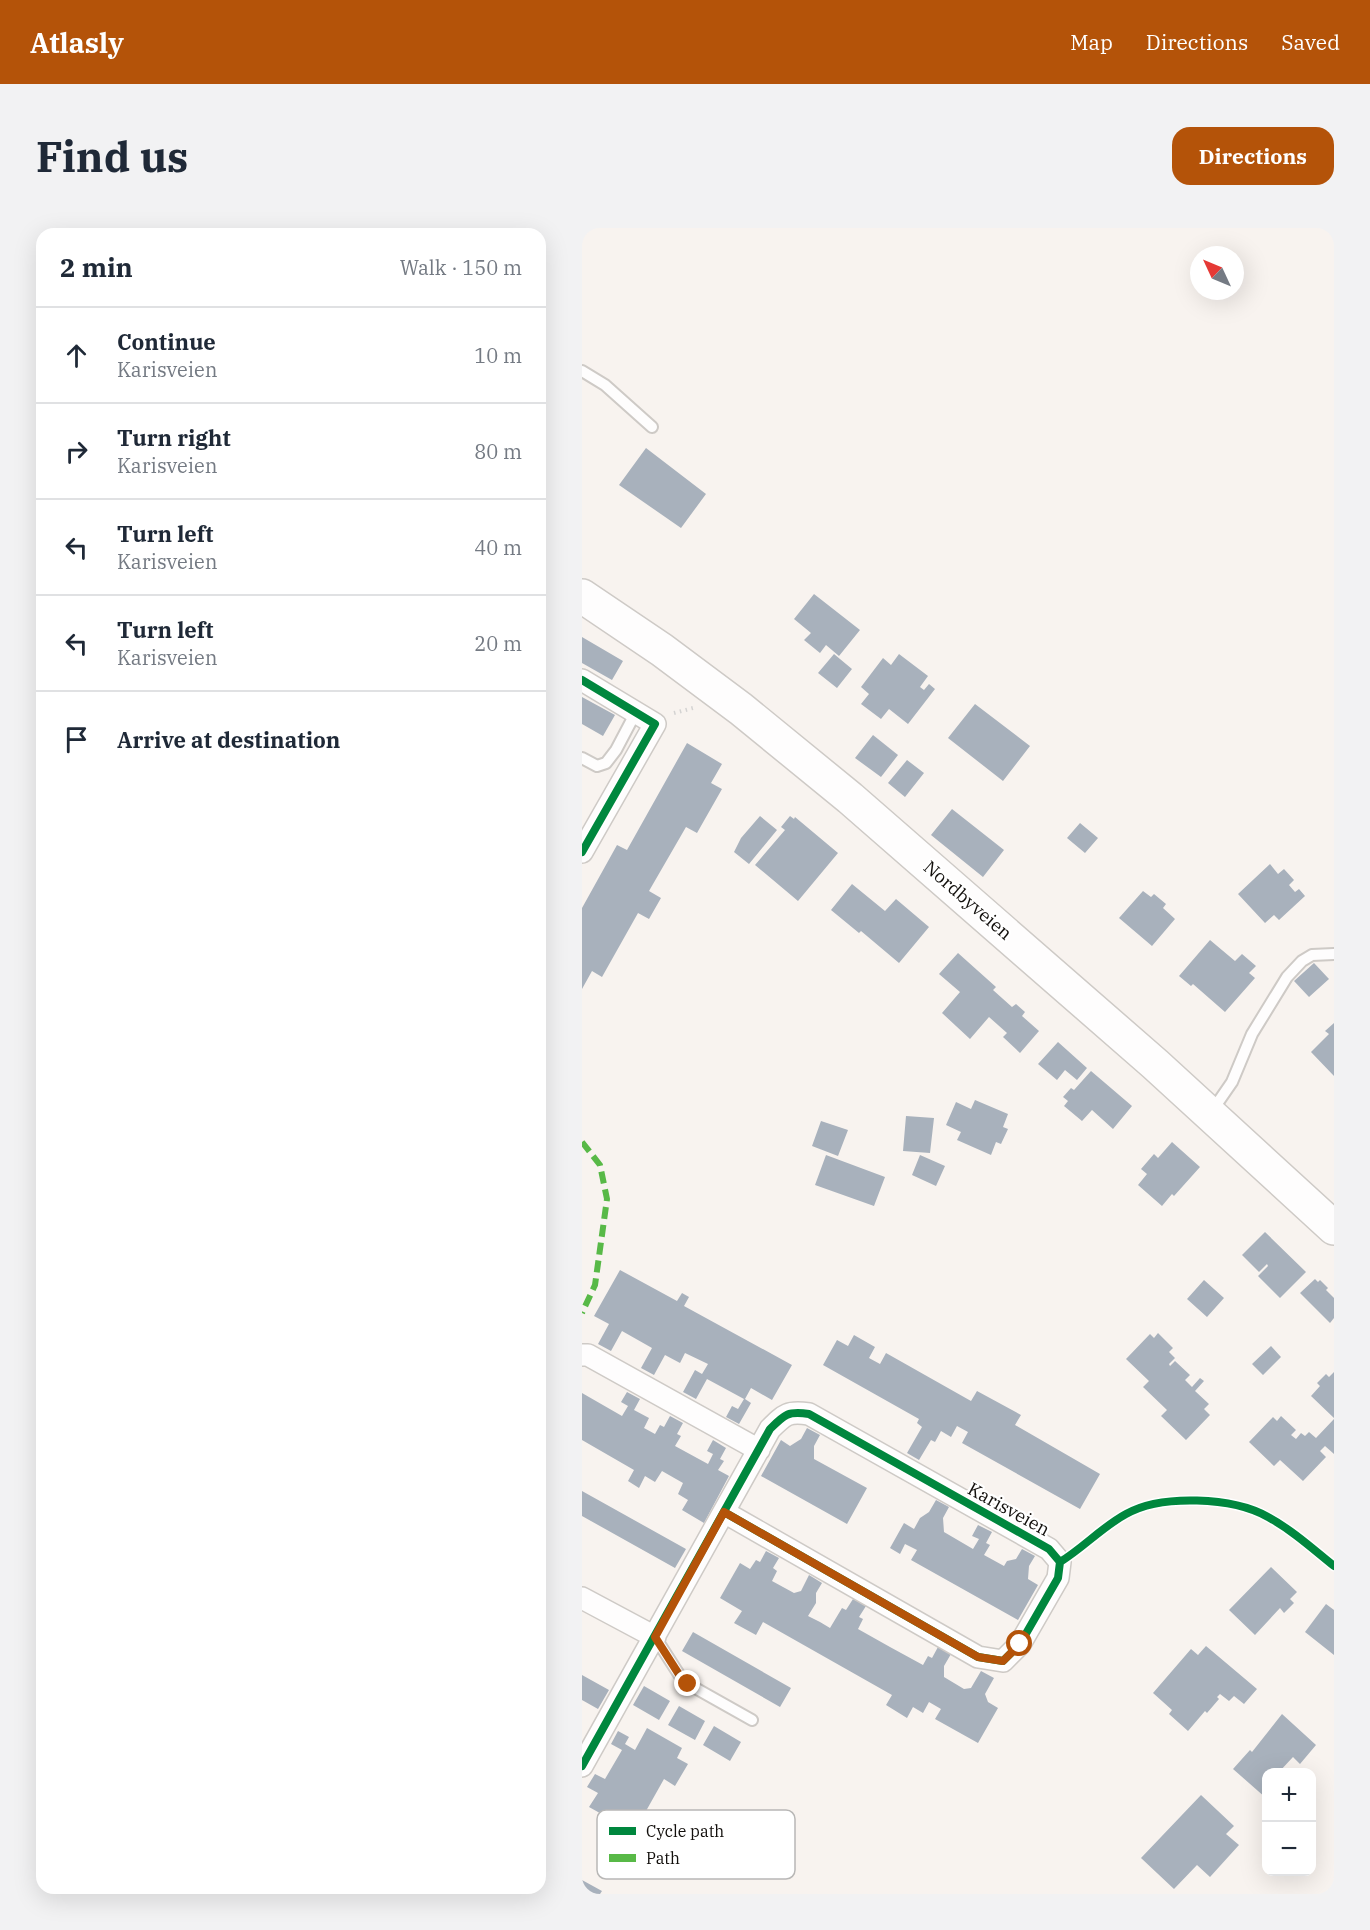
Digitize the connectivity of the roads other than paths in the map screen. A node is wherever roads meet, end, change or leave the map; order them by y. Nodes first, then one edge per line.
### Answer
1 (582, 371) edge
2 (652, 427) dead end
3 (582, 596) edge
4 (582, 680) edge
5 (636, 712) junction
6 (582, 758) edge
7 (582, 852) edge
8 (1334, 954) edge
9 (1210, 1114) junction
10 (1334, 1228) edge
11 (582, 1355) edge
12 (759, 1450) junction
13 (724, 1512) junction
14 (582, 1598) edge
15 (655, 1637) junction
16 (752, 1720) dead end
17 (582, 1766) edge

1 - 2 lane
3 - 9 main road, Nordbyveien
4 - 5 street
5 - 6 lane
5 - 7 street
8 - 9 lane
9 - 10 main road, Nordbyveien
11 - 12 street
12 - 13 street, Karisveien
12 - 13 street, Karisveien
13 - 15 street, Karisveien
14 - 15 street
15 - 16 lane
15 - 17 street, Karisveien

